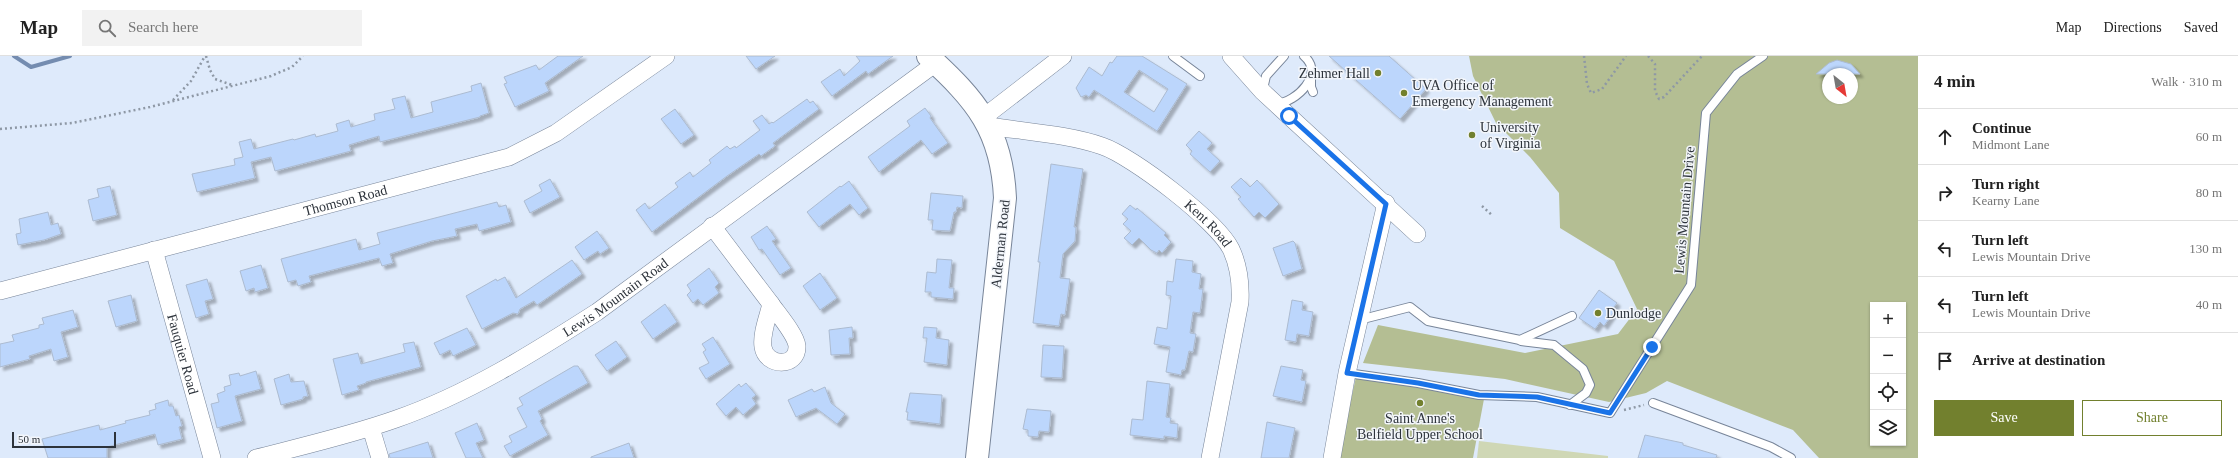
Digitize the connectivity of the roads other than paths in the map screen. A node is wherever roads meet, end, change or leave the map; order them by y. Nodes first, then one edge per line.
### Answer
1 (666, 56) edge
2 (1063, 56) edge
3 (1174, 56) edge
4 (1231, 56) edge
5 (1284, 56) edge
6 (1304, 56) edge
7 (1763, 56) edge
8 (932, 60) edge
9 (1200, 76) dead end
10 (1310, 80) junction
11 (1261, 83) junction
12 (1299, 92) junction
13 (1285, 107) junction
14 (986, 122) junction
15 (1386, 204) junction
16 (712, 226) junction
17 (1417, 234) dead end
18 (154, 250) junction
19 (0, 291) edge
20 (771, 304) dead end
21 (1572, 316) dead end
22 (1359, 321) junction
23 (1520, 340) junction
24 (1347, 373) junction
25 (1653, 403) road end
26 (1570, 404) junction
27 (371, 428) junction
28 (212, 458) edge
29 (256, 458) edge
30 (380, 458) edge
31 (977, 458) edge
32 (1210, 458) edge
33 (1332, 458) edge
34 (1791, 458) edge

1 - 18 street, Thomson Road
2 - 14 street
3 - 9 lane
4 - 11 street
5 - 11 lane
6 - 10 lane
7 - 26 lane, Lewis Mountain Drive
8 - 14 main road, Alderman Road
8 - 16 street, Lewis Mountain Road
10 - 12 lane
10 - 12 lane
11 - 13 street
12 - 13 lane
13 - 15 street
14 - 31 main road, Alderman Road
14 - 32 street, Kent Road
15 - 17 street
15 - 22 street
16 - 20 street
16 - 27 street, Lewis Mountain Road
18 - 19 street, Thomson Road
18 - 28 street, Fauquier Road
21 - 23 lane
22 - 23 lane
22 - 24 street
23 - 26 lane
24 - 26 lane
24 - 33 street
25 - 34 lane
27 - 29 street, Lewis Mountain Road
27 - 30 street

